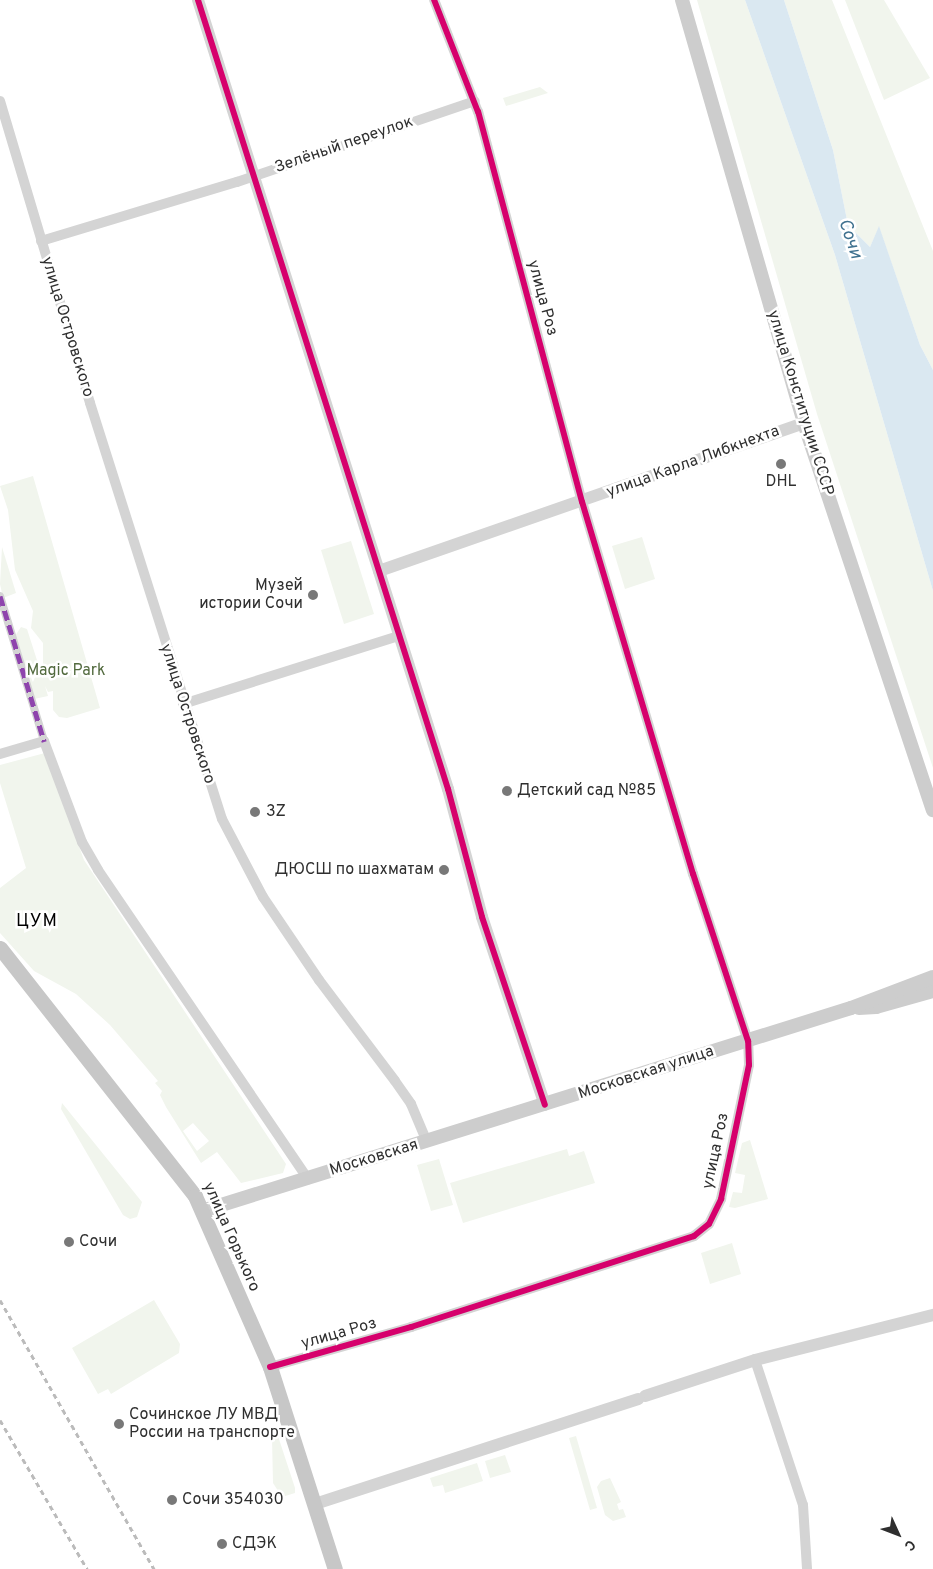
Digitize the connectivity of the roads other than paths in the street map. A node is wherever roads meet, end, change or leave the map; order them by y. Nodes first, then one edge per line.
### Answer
1 (198, 0) edge
2 (434, 0) edge
3 (682, 0) edge
4 (0, 101) edge
5 (475, 101) junction
6 (253, 176) junction
7 (41, 241) junction
8 (804, 423) junction
9 (582, 502) junction
10 (379, 571) junction
11 (0, 596) edge
12 (399, 636) junction
13 (183, 704) junction
14 (44, 741) junction
15 (0, 754) edge
16 (931, 806) edge
17 (933, 823) edge
18 (0, 948) edge
19 (933, 963) edge
20 (933, 977) edge
21 (933, 991) edge
22 (851, 1008) junction
23 (748, 1041) junction
24 (545, 1105) junction
25 (427, 1142) junction
26 (308, 1179) junction
27 (202, 1211) junction
28 (933, 1315) edge
29 (755, 1360) junction
30 (270, 1367) junction
31 (315, 1504) junction
32 (336, 1569) edge
33 (807, 1569) edge

1 - 6 street
2 - 5 street, улица Роз
3 - 8 main road, улица Конституции СССР
4 - 7 street, улица Островского
5 - 6 street, Зелёный переулок
5 - 9 street, улица Роз
6 - 7 street, Зелёный переулок
6 - 10 street
7 - 13 street, улица Островского
8 - 9 street, улица Карла Либкнехта
8 - 16 main road, улица Конституции СССР
9 - 10 street, улица Карла Либкнехта
9 - 23 street, улица Роз
10 - 12 street
11 - 14 street
12 - 13 street
12 - 24 street
13 - 25 street, улица Островского
14 - 15 street
14 - 26 street
16 - 17 main road, улица Конституции СССР
18 - 27 main road, улица Горького
19 - 20 main road
20 - 22 main road
21 - 22 main road
22 - 23 main road, Московская улица
23 - 24 main road, Московская улица
23 - 30 street, улица Роз
24 - 25 main road, Московская
25 - 26 main road, Московская
26 - 27 main road, Московская
27 - 30 main road, улица Горького
28 - 29 street
29 - 31 street
29 - 33 street
30 - 31 main road, улица Горького
31 - 32 main road, улица Горького

